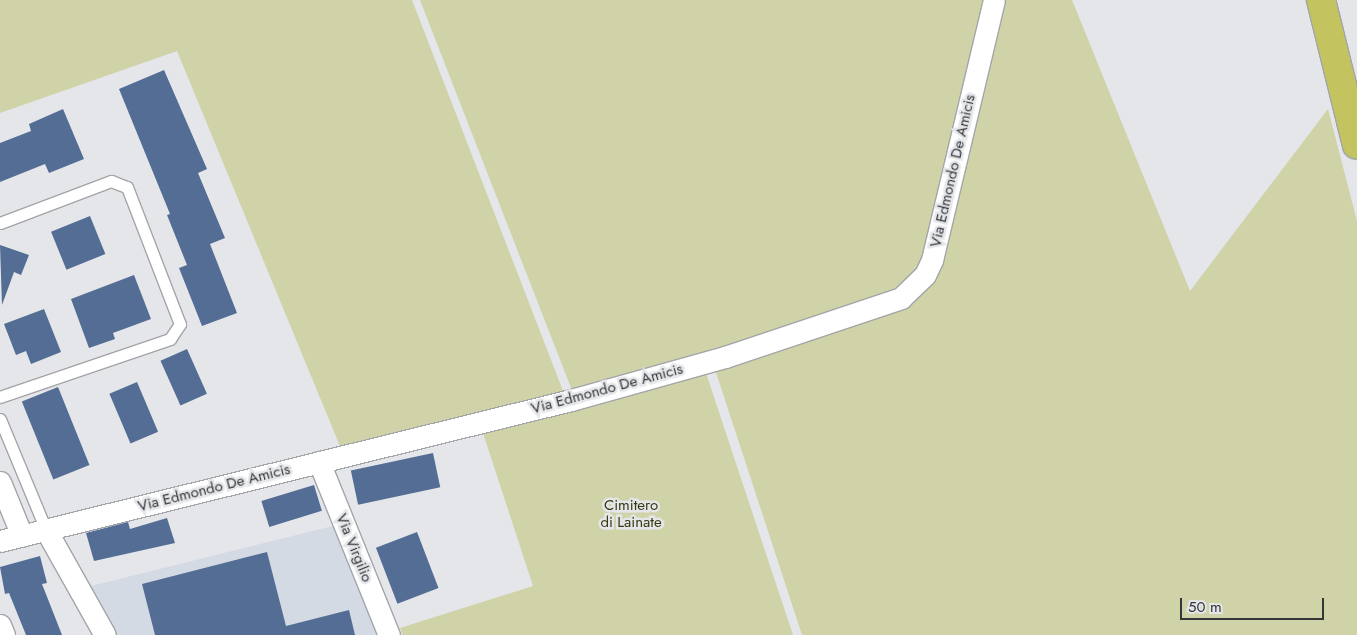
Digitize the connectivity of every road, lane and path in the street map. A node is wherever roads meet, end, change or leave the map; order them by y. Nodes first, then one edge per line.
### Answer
1 (994, 0) edge
2 (1321, 0) edge
3 (1357, 145) edge
4 (0, 223) edge
5 (0, 397) edge
6 (0, 419) edge
7 (319, 462) junction
8 (0, 482) edge
9 (46, 530) junction
10 (22, 536) junction
11 (0, 541) edge
12 (0, 625) edge
13 (4, 635) edge
14 (104, 635) edge
15 (389, 635) edge

1 - 7 street, Via Edmondo De Amicis
2 - 3 highway
4 - 5 lane
6 - 9 lane
7 - 9 street, Via Edmondo De Amicis
7 - 15 street, Via Virgilio
8 - 10 street
9 - 10 street, Via Edmondo De Amicis
9 - 14 street
10 - 11 street, Via Edmondo De Amicis
12 - 13 street

